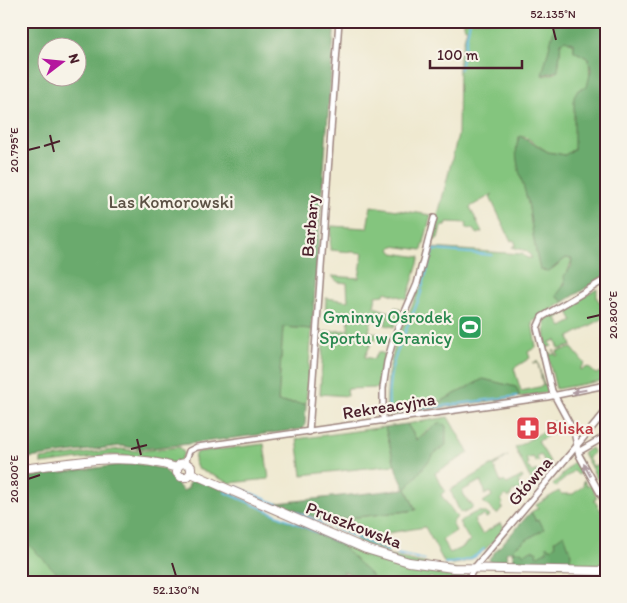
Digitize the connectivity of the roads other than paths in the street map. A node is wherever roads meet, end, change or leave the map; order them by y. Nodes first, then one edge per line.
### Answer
1 (339, 21) edge
2 (434, 218) dead end
3 (606, 279) edge
4 (606, 385) edge
5 (555, 395) junction
6 (606, 411) edge
7 (383, 421) junction
8 (309, 432) junction
9 (606, 436) edge
10 (578, 449) junction
11 (185, 463) junction
12 (177, 468) junction
13 (21, 469) edge
14 (191, 473) junction
15 (604, 498) edge
16 (606, 504) edge
17 (475, 567) junction
18 (606, 571) edge
19 (466, 582) edge

1 - 8 street, Barbary
2 - 7 street
3 - 5 street
4 -> 5 street, Rekreacyjna
5 - 7 street, Rekreacyjna
5 - 10 street
6 - 10 street, Główna
7 - 8 street, Rekreacyjna
8 - 11 street, Rekreacyjna
9 - 10 street
15 -> 10 street
10 - 17 street, Główna
11 - 12 street
11 - 14 street
12 - 13 street
12 - 14 street
14 - 17 street, Pruszkowska
15 - 16 street
17 - 18 street, Pruszkowska
17 - 19 street, Główna

